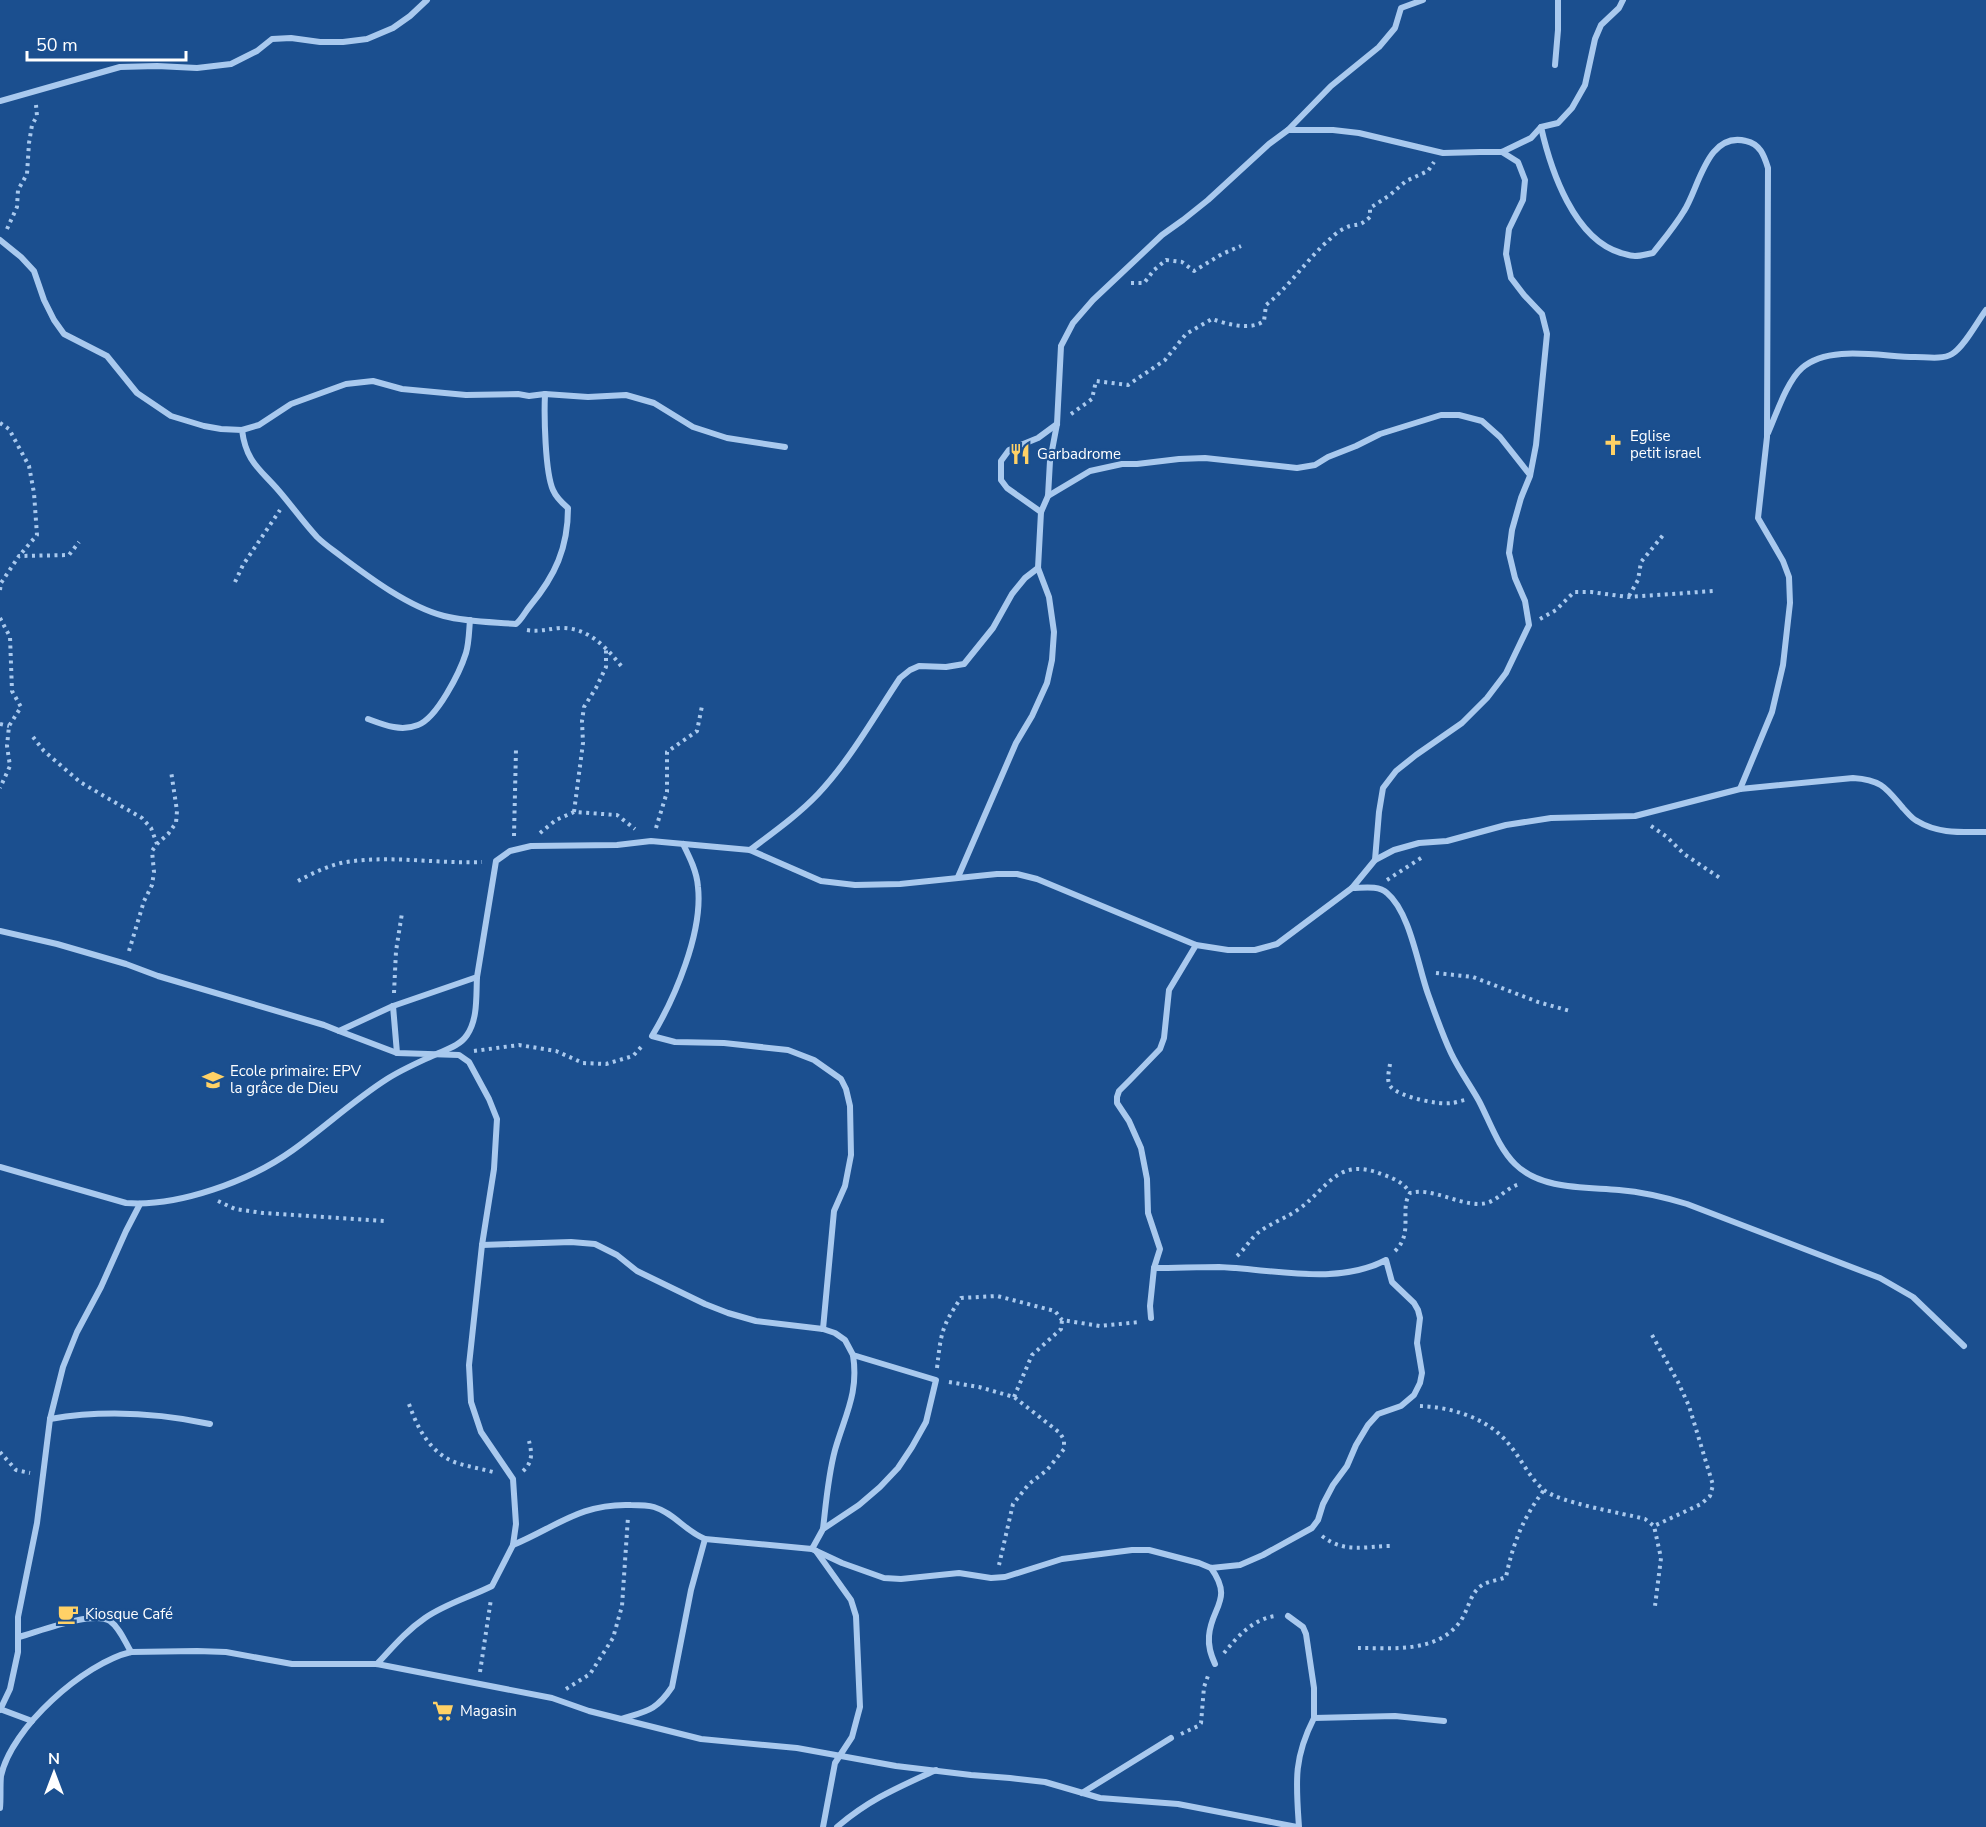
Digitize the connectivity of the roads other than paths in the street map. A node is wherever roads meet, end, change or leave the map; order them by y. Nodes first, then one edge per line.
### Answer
1 (427, 0) edge
2 (1401, 0) edge
3 (1424, 0) edge
4 (1558, 0) edge
5 (1623, 0) edge
6 (1401, 8) junction
7 (1555, 65) dead end
8 (0, 101) edge
9 (1541, 128) junction
10 (1288, 130) junction
11 (1502, 152) junction
12 (1, 240) edge
13 (1986, 310) edge
14 (545, 394) junction
15 (1057, 424) junction
16 (242, 430) junction
17 (1767, 437) junction
18 (785, 447) dead end
19 (1530, 476) junction
20 (1048, 496) junction
21 (1041, 512) junction
22 (1038, 568) junction
23 (470, 621) junction
24 (368, 719) dead end
25 (1740, 789) junction
26 (1986, 832) edge
27 (683, 844) junction
28 (750, 850) junction
29 (1375, 861) junction
30 (958, 877) junction
31 (1352, 888) junction
32 (0, 931) edge
33 (1196, 945) junction
34 (477, 977) junction
35 (393, 1006) junction
36 (339, 1031) junction
37 (397, 1053) junction
38 (433, 1055) junction
39 (0, 1167) edge
40 (140, 1204) junction
41 (482, 1245) junction
42 (1154, 1268) junction
43 (1151, 1318) road end
44 (823, 1329) junction
45 (1964, 1346) dead end
46 (853, 1355) junction
47 (50, 1419) junction
48 (210, 1424) dead end
49 (823, 1529) junction
50 (705, 1539) junction
51 (513, 1545) junction
52 (814, 1550) junction
53 (1211, 1568) junction
54 (1288, 1616) dead end
55 (19, 1637) junction
56 (130, 1652) junction
57 (377, 1664) junction
58 (1215, 1664) dead end
59 (0, 1709) edge
60 (1314, 1718) junction
61 (620, 1719) junction
62 (32, 1720) junction
63 (1444, 1721) dead end
64 (1171, 1738) dead end
65 (840, 1755) junction
66 (936, 1770) junction
67 (1, 1774) edge
68 (1082, 1793) junction
69 (0, 1808) edge
70 (823, 1827) edge
71 (837, 1827) edge
72 (1298, 1827) edge

1 - 8 street
2 - 6 street
3 - 6 street
4 - 7 street
5 - 9 street
6 - 10 street
9 - 11 street
9 - 17 street
10 - 11 street
10 - 15 street
11 - 19 street
12 - 16 street
13 - 17 street
14 - 16 street
14 - 18 street
14 - 23 street
15 - 20 street
15 - 21 street
16 - 23 street
17 - 25 street
19 - 20 street
19 - 29 street
20 - 21 street
21 - 22 street
22 - 28 street
22 - 30 street
23 - 24 street
25 - 26 street
25 - 29 street
27 - 28 street
27 - 34 street
27 - 44 street
28 - 30 street
29 - 31 street
30 - 33 street
31 - 33 street
31 - 45 street
32 - 36 street
33 - 42 street
34 - 35 street
34 - 38 street
35 - 36 street
35 - 37 street
36 - 37 street
37 - 38 street
38 - 40 street
38 - 41 street
39 - 40 street
40 - 47 street
41 - 44 street
41 - 51 street
42 - 43 street
42 - 53 street
44 - 46 street
46 - 49 street
46 - 49 street
47 - 48 street
47 - 55 street
49 - 52 street
50 - 51 street
50 - 52 street
50 - 61 street
51 - 57 street
52 - 53 street
52 - 65 street
53 - 58 street
54 - 60 street
55 - 56 street
55 - 59 street
56 - 57 street
56 - 62 street
57 - 61 street
59 - 62 street
60 - 63 street
60 - 72 street
61 - 65 street
62 - 67 street
64 - 68 street
65 - 66 street
65 - 70 street
66 - 68 street
66 - 71 street
67 - 69 street
68 - 72 street

